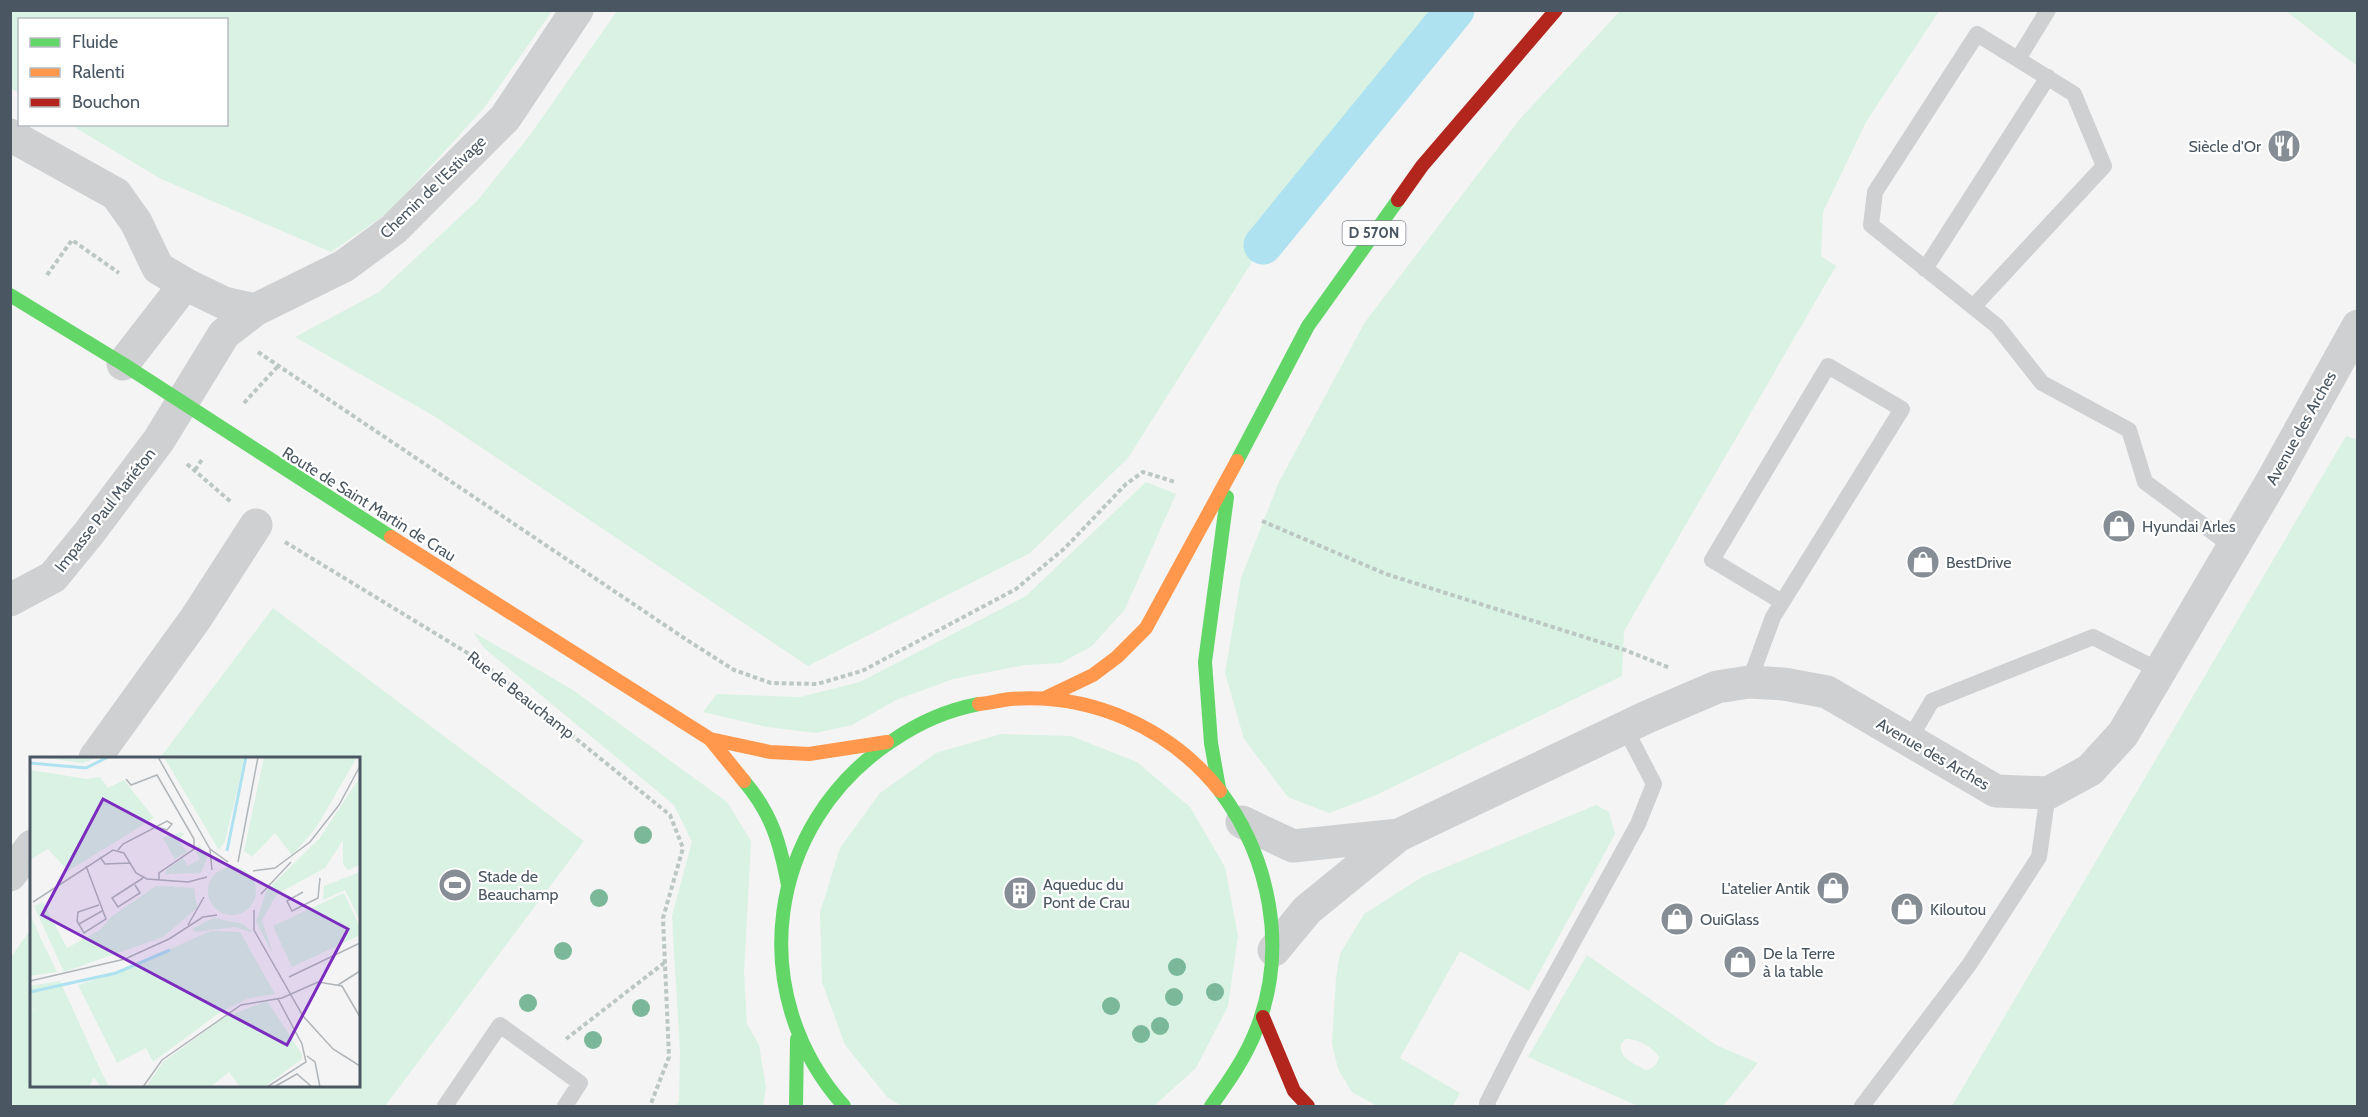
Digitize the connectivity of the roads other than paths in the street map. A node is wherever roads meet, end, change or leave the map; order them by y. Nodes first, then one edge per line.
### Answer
1 (577, 10) edge
2 (1556, 10) edge
3 (2048, 10) edge
4 (2019, 59) junction
5 (2048, 77) junction
6 (10, 135) edge
7 (1925, 269) junction
8 (185, 284) junction
9 (10, 295) edge
10 (1973, 307) junction
11 (255, 310) junction
12 (2358, 326) edge
13 (123, 364) junction
14 (201, 371) joint
15 (182, 402) junction
16 (1229, 480) junction
17 (256, 525) road end
18 (2233, 547) junction
19 (10, 600) edge
20 (1782, 602) junction
21 (2160, 671) junction
22 (1733, 685) junction
23 (1045, 698) junction
24 (1625, 728) junction
25 (710, 739) junction
26 (1909, 740) junction
27 (887, 742) junction
28 (96, 757) edge
29 (1219, 788) junction
30 (2048, 793) junction
31 (1242, 822) junction
32 (1399, 835) junction
33 (30, 849) edge
34 (10, 875) edge
35 (788, 885) junction
36 (1274, 950) junction
37 (1263, 1017) junction
38 (796, 1031) junction
39 (445, 1107) edge
40 (565, 1107) edge
41 (796, 1107) edge
42 (844, 1107) edge
43 (1211, 1107) edge
44 (1308, 1107) edge
45 (1488, 1107) edge
46 (1862, 1107) edge

1 - 11 street, Chemin de l'Estivage
2 - 16 main road, D 570N
3 - 4 lane
4 - 5 lane
4 - 7 lane
5 - 7 lane
5 - 10 lane
6 - 8 street
7 - 10 lane
8 - 11 street
8 - 13 street
9 - 13 main road, Route de Saint Martin de Crau
10 - 18 lane
11 - 14 street, Chemin de l'Estivage
12 - 18 street, Avenue des Arches
13 - 15 main road, Route de Saint Martin de Crau
14 - 15 street, Impasse Paul Mariéton
15 - 19 street, Impasse Paul Mariéton
15 - 25 main road, Route de Saint Martin de Crau
16 - 23 main road, D 570N
16 - 29 main road, D 570N
17 - 28 street
18 - 21 street, Avenue des Arches
20 - 20 lane
20 - 22 lane
21 - 26 lane
21 - 30 street, Avenue des Arches
22 - 24 street, Avenue des Arches
22 - 26 street, Avenue des Arches
23 - 27 main road
23 - 29 main road
24 - 32 street, Avenue des Arches
24 - 45 lane
25 - 27 main road, Route de Saint Martin de Crau
25 - 35 main road, Route de Saint Martin de Crau
26 - 30 street, Avenue des Arches
27 - 35 main road
29 - 31 main road
30 - 46 lane
31 - 32 street, Avenue des Arches
31 - 36 main road
32 - 36 street, Avenue des Arches
33 - 34 street
35 - 38 main road
36 - 37 main road
37 - 43 main road
37 - 44 main road
38 - 41 main road
38 - 42 main road
39 - 40 lane

